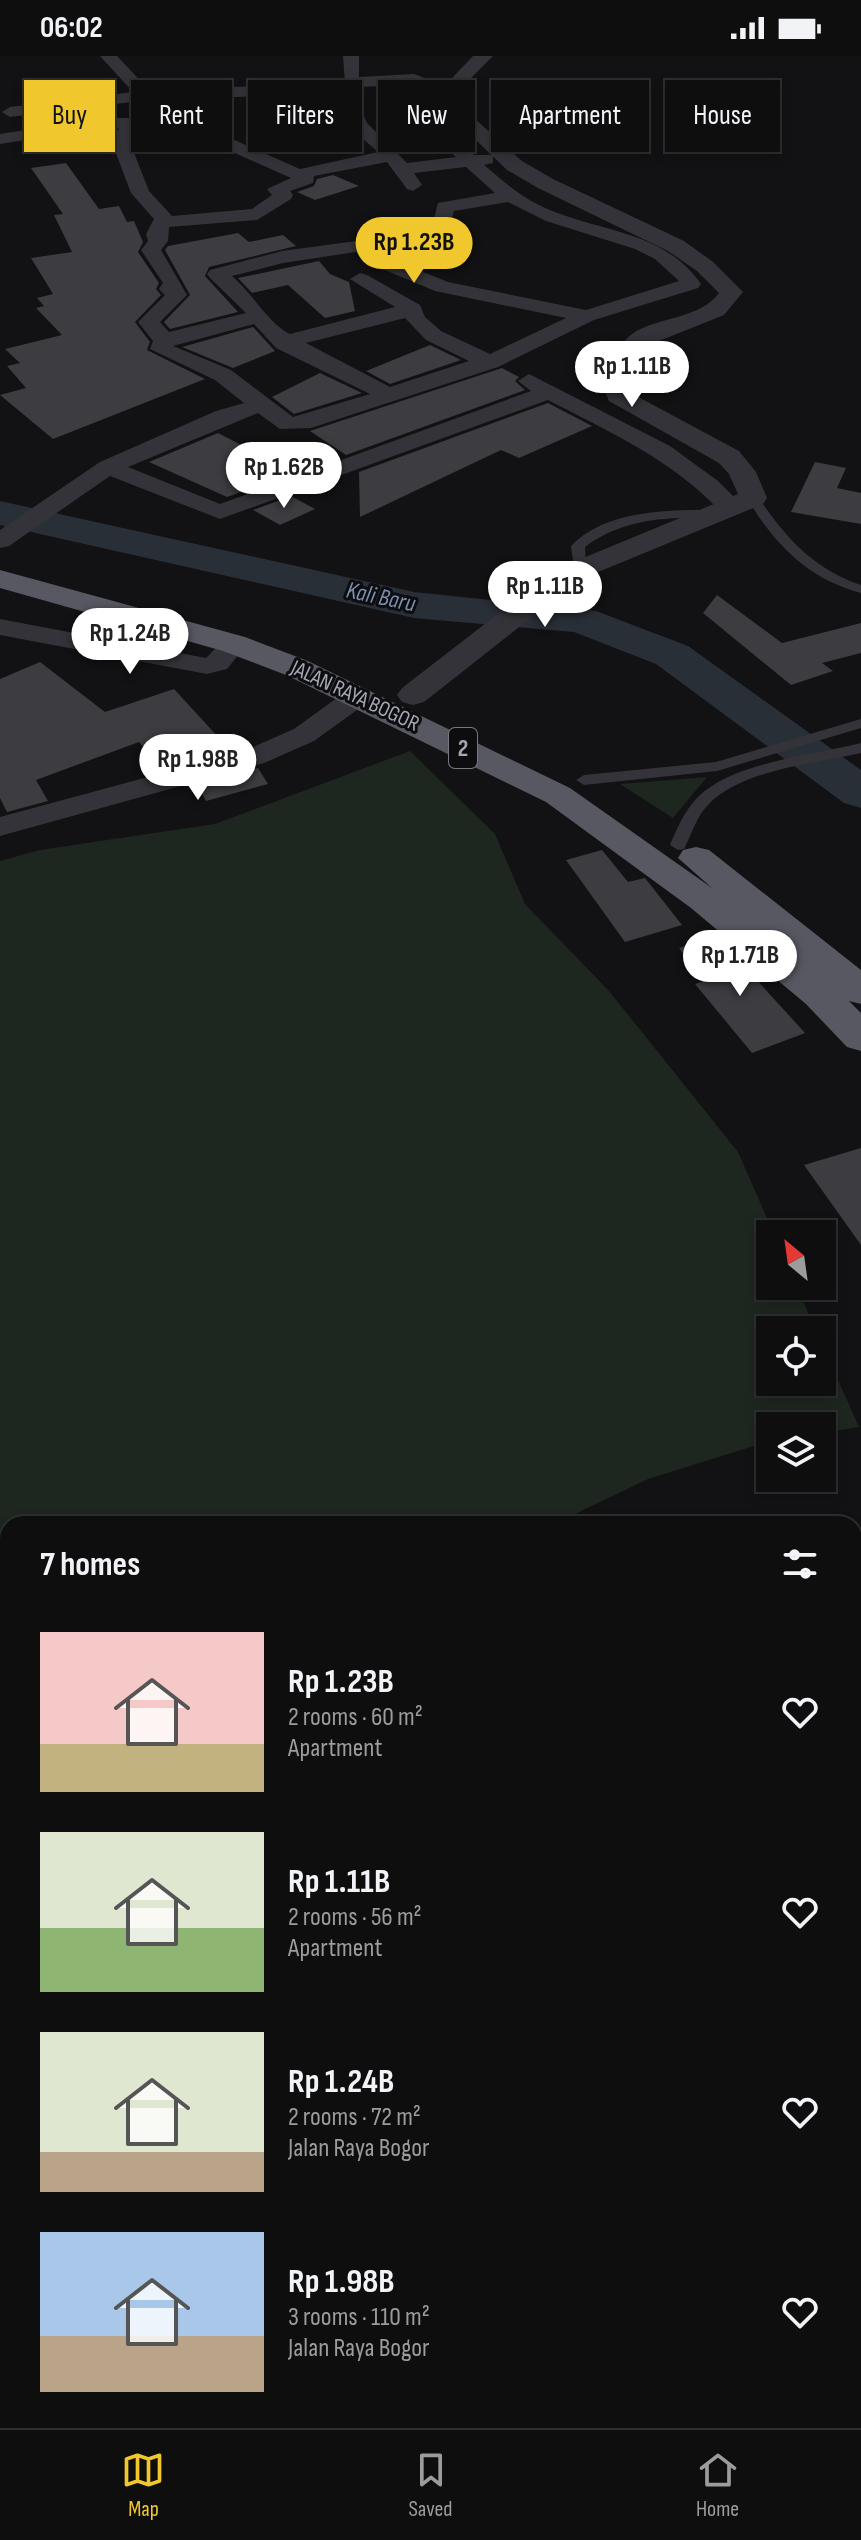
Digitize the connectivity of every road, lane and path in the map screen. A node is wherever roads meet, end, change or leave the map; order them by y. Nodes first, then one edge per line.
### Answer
1 (108, 56) edge
2 (351, 56) edge
3 (484, 56) edge
4 (462, 77) junction
5 (131, 80) edge
6 (351, 80) edge
7 (420, 80) edge
8 (131, 97) edge
9 (10, 112) dead end
10 (131, 115) edge
11 (362, 127) edge
12 (119, 137) junction
13 (0, 139) edge
14 (232, 146) edge
15 (463, 152) edge
16 (501, 156) junction
17 (474, 161) junction
18 (402, 170) junction
19 (299, 175) junction
20 (510, 196) junction
21 (164, 222) junction
22 (272, 224) junction
23 (440, 234) dead end
24 (395, 235) dead end
25 (327, 253) junction
26 (255, 264) junction
27 (387, 264) dead end
28 (271, 279) dead end
29 (360, 279) dead end
30 (469, 293) junction
31 (411, 310) junction
32 (587, 316) junction
33 (267, 332) junction
34 (164, 340) junction
35 (492, 361) junction
36 (549, 392) junction
37 (387, 394) junction
38 (261, 405) junction
39 (108, 467) junction
40 (730, 506) junction
41 (1, 547) edge
42 (0, 579) edge
43 (861, 589) edge
44 (0, 627) edge
45 (234, 644) junction
46 (413, 695) junction
47 (358, 696) junction
48 (854, 725) edge
49 (861, 748) edge
50 (717, 766) junction
51 (584, 780) junction
52 (733, 782) junction
53 (0, 827) edge
54 (678, 845) junction
55 (861, 991) edge
56 (861, 1037) edge

1 - 5 street
2 - 6 street
3 - 4 street
4 - 7 street
4 - 16 street
8 - 9 street
10 - 12 street
11 - 18 street
12 - 13 street
12 - 21 street
14 - 19 street
15 - 17 street
16 - 17 street
16 - 40 street
17 - 18 street
17 - 20 street
18 - 19 street
19 - 22 street
20 - 23 street
20 - 32 street
21 - 22 street
21 - 34 street
22 - 25 street
24 - 25 street
25 - 26 street
26 - 28 street
26 - 33 street
27 - 30 street
29 - 31 street
30 - 31 street
30 - 32 street
31 - 33 street
31 - 35 street
32 - 35 street
33 - 34 street
33 - 37 street
34 - 38 street
35 - 36 street
35 - 37 street
36 - 39 street
36 - 40 street
37 - 38 street
38 - 39 street
39 - 41 street
40 - 43 lane
40 - 46 street
41 - 46 highway, JALAN RAYA BOGOR / 2
42 - 45 highway, JALAN RAYA BOGOR / 2
44 - 45 street
45 - 47 highway, JALAN RAYA BOGOR / 2
46 - 51 highway, JALAN RAYA BOGOR / 2
47 - 53 street
47 - 56 highway, JALAN RAYA BOGOR / 2
48 - 50 lane
49 - 52 lane
50 - 51 lane
50 - 52 lane
51 - 54 highway, JALAN RAYA BOGOR / 2
52 - 54 lane
54 - 55 highway, JALAN RAYA BOGOR / 2

